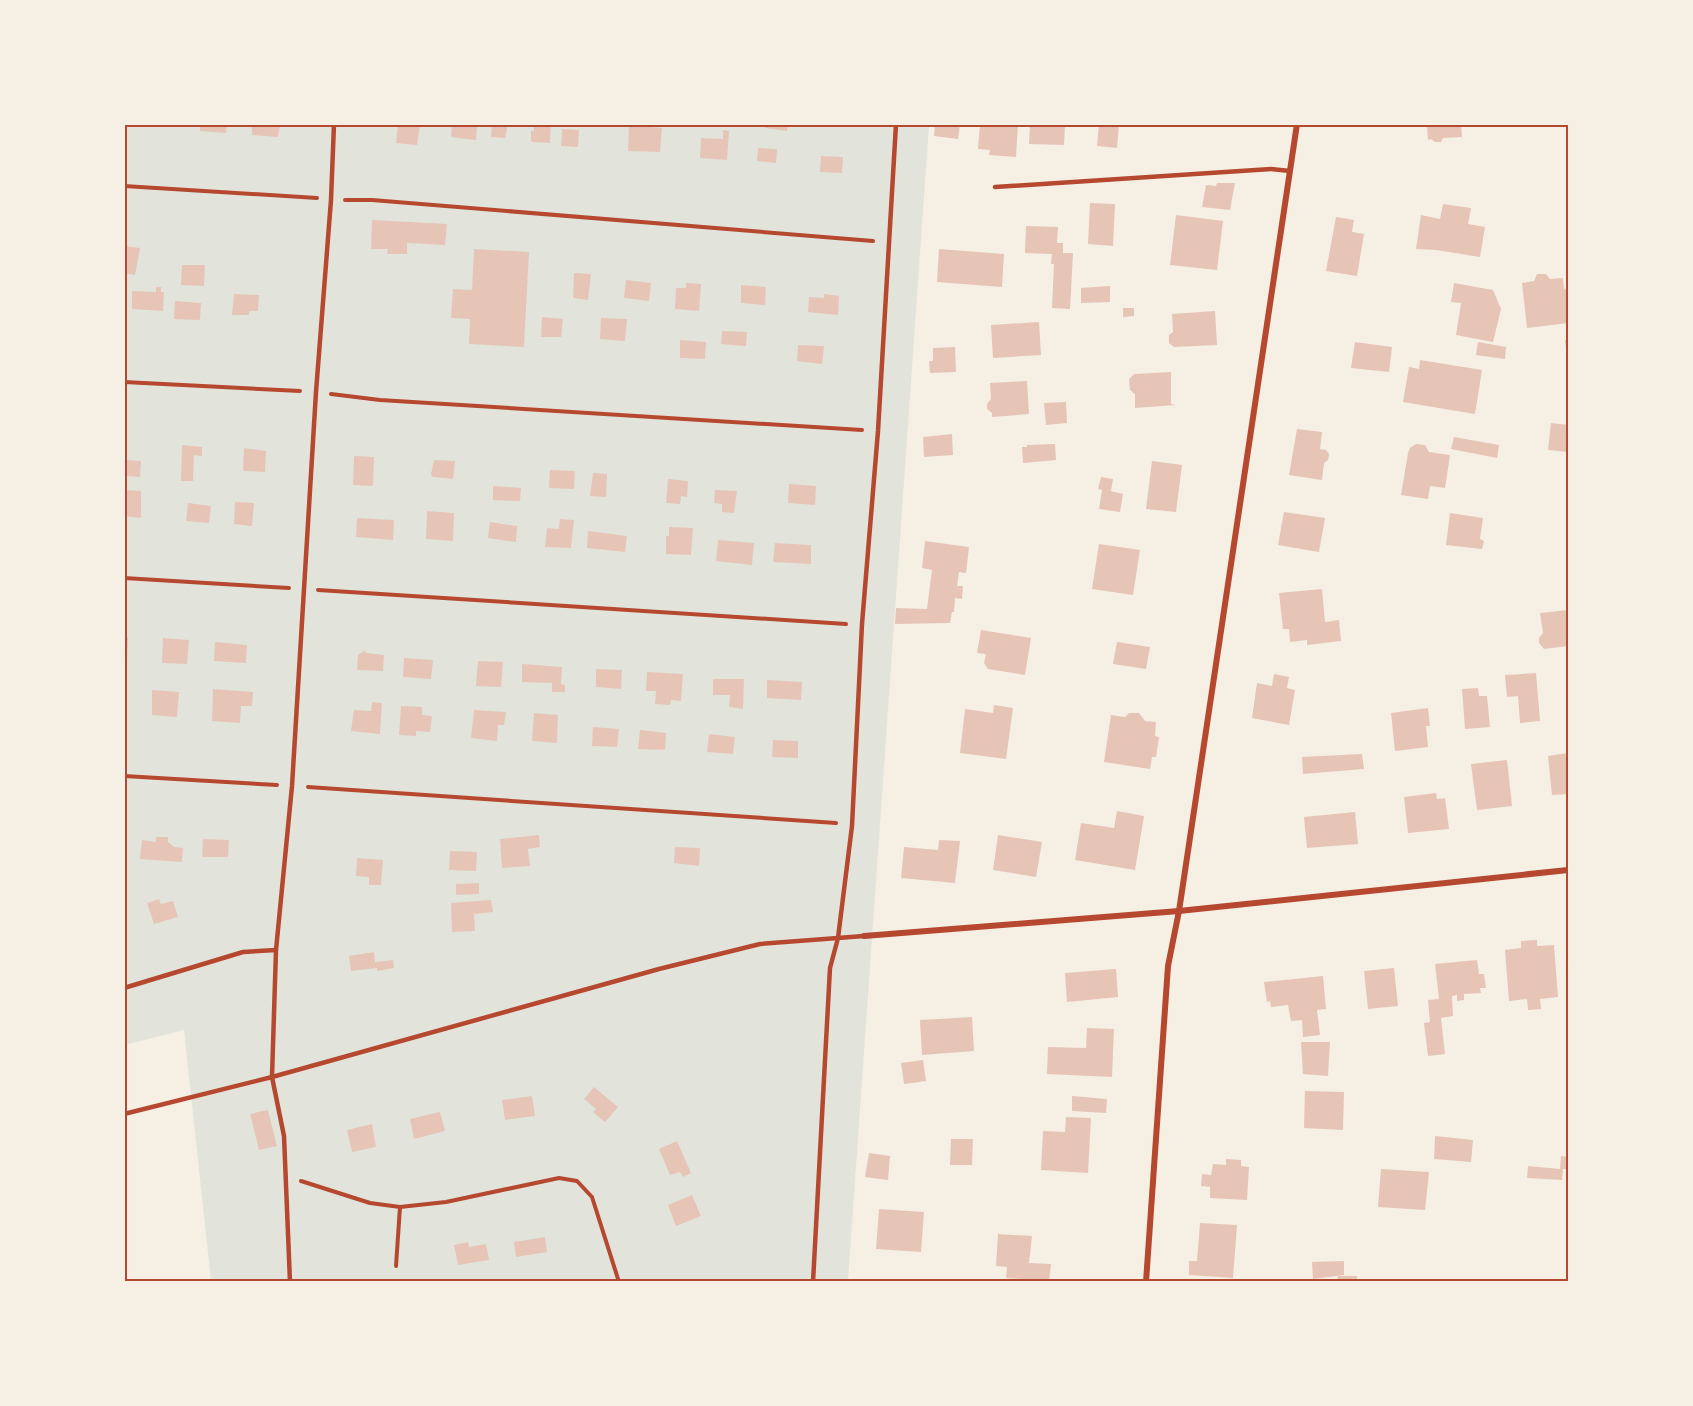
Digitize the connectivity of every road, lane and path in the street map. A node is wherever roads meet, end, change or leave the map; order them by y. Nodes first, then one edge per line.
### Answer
1 (334, 124) edge
2 (897, 124) edge
3 (1297, 124) edge
4 (1290, 171) junction
5 (124, 186) edge
6 (995, 187) dead end
7 (331, 200) junction
8 (889, 243) junction
9 (124, 382) edge
10 (316, 392) junction
11 (878, 430) junction
12 (124, 579) edge
13 (303, 590) junction
14 (862, 624) junction
15 (124, 776) edge
16 (292, 786) junction
17 (852, 826) junction
18 (1569, 870) edge
19 (1179, 911) junction
20 (864, 936) joint
21 (838, 938) junction
22 (276, 950) junction
23 (124, 987) edge
24 (272, 1077) junction
25 (124, 1114) edge
26 (286, 1177) junction
27 (400, 1207) junction
28 (396, 1266) dead end
29 (290, 1281) edge
30 (619, 1281) edge
31 (813, 1281) edge
32 (1146, 1281) edge

1 - 7 lane
2 - 8 lane
3 - 4 street
4 - 6 lane
4 - 19 street
5 - 7 path
7 - 8 path
7 - 10 lane
8 - 11 lane
9 - 10 path
10 - 11 path
10 - 13 lane
11 - 14 lane
12 - 13 path
13 - 14 path
13 - 16 lane
14 - 17 lane
15 - 16 path
16 - 17 path
16 - 22 lane
17 - 21 lane
18 - 19 street
19 - 20 street
19 - 32 street
20 - 21 lane
21 - 24 lane
21 - 31 lane
22 - 23 lane
22 - 24 lane
24 - 25 lane
24 - 26 lane
26 - 27 path
26 - 29 lane
27 - 28 path
27 - 30 path

